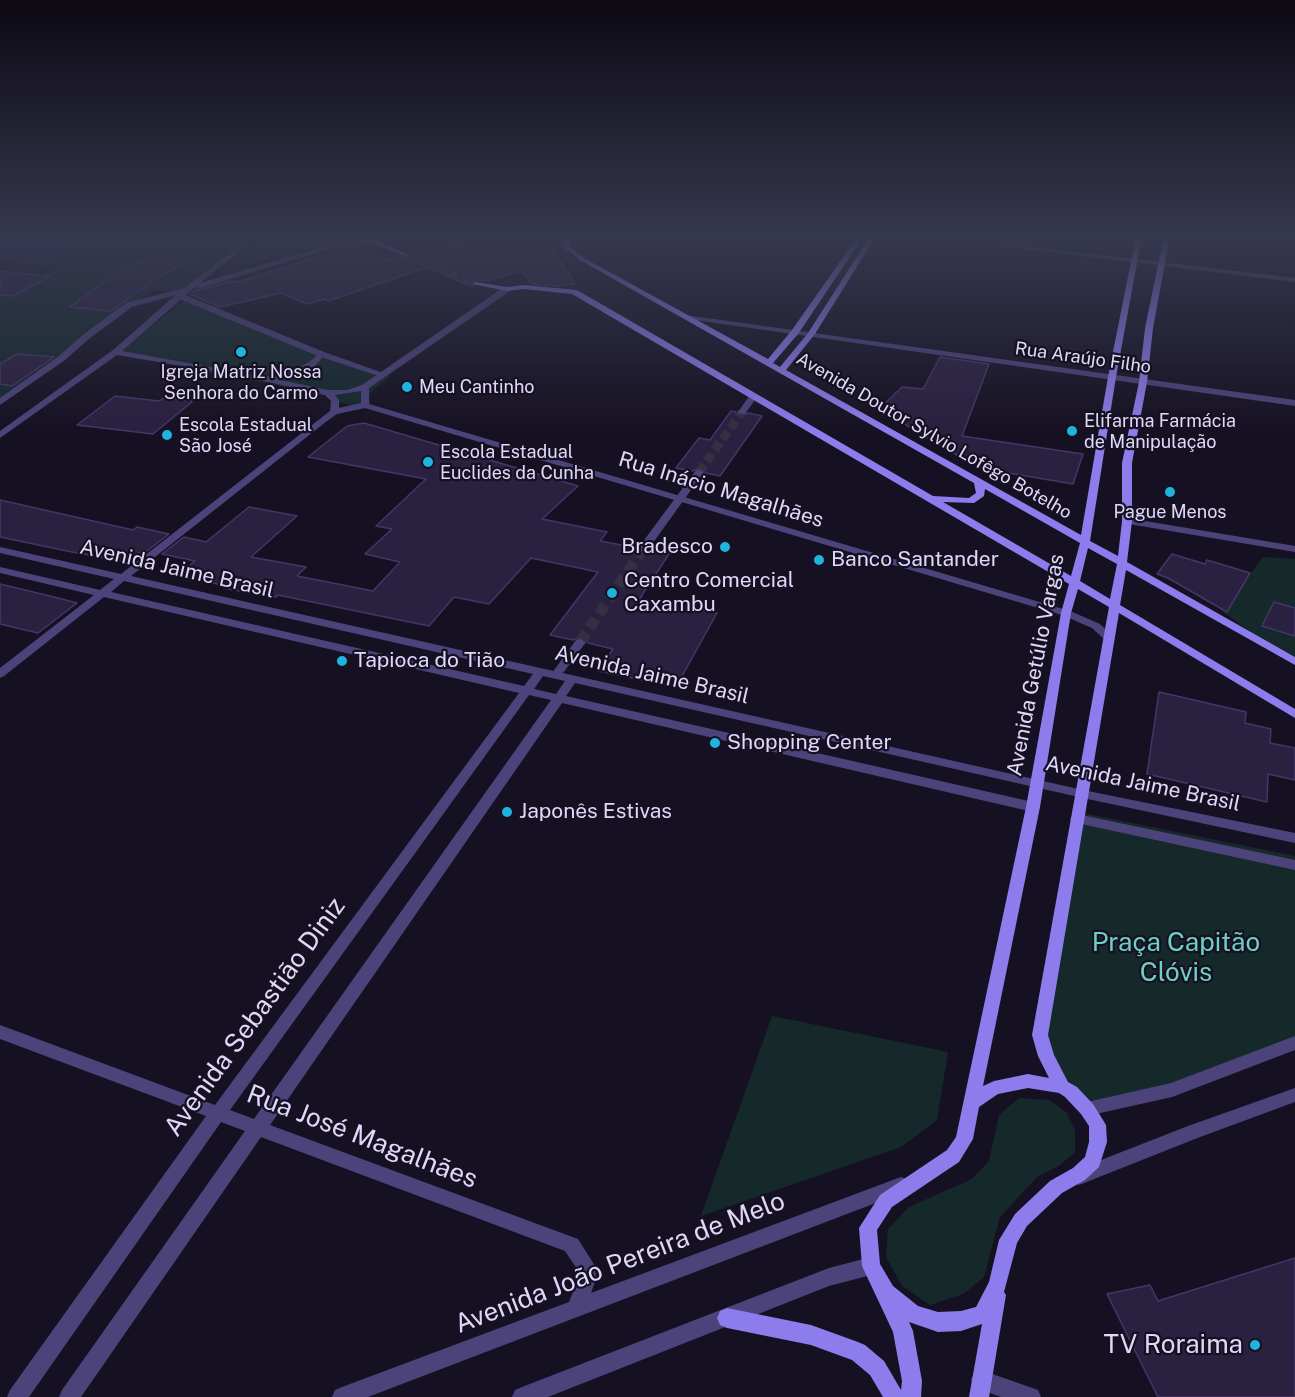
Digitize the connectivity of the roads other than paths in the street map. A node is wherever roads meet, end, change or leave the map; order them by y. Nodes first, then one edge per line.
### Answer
1 (143, 301) edge
2 (174, 301) edge
3 (193, 301) edge
4 (489, 301) edge
5 (590, 301) edge
6 (659, 301) edge
7 (816, 301) edge
8 (832, 301) edge
9 (1126, 301) edge
10 (1154, 301) edge
11 (688, 317) junction
12 (795, 332) junction
13 (811, 334) junction
14 (116, 352) junction
15 (321, 354) junction
16 (769, 363) junction
17 (782, 370) junction
18 (382, 374) junction
19 (1112, 377) junction
20 (265, 379) junction
21 (1143, 382) junction
22 (365, 387) junction
23 (328, 393) junction
24 (753, 397) junction
25 (0, 402) edge
26 (1295, 403) edge
27 (365, 405) junction
28 (334, 411) junction
29 (742, 412) tunnel mouth
30 (0, 435) edge
31 (699, 472) tunnel mouth
32 (979, 482) junction
33 (680, 498) junction
34 (927, 498) junction
35 (1127, 521) junction
36 (1085, 542) junction
37 (643, 549) tunnel mouth
38 (1295, 549) edge
39 (0, 550) edge
40 (1122, 563) junction
41 (0, 570) edge
42 (122, 579) junction
43 (1073, 583) junction
44 (102, 594) junction
45 (1113, 605) junction
46 (1066, 613) junction
47 (1108, 637) junction
48 (580, 642) tunnel mouth
49 (1295, 662) edge
50 (541, 671) junction
51 (0, 674) edge
52 (556, 675) junction
53 (573, 678) junction
54 (524, 692) junction
55 (557, 700) junction
56 (1295, 714) edge
57 (1037, 783) junction
58 (1083, 794) junction
59 (1033, 807) junction
60 (1077, 819) junction
61 (1295, 838) edge
62 (1295, 865) edge
63 (0, 1032) edge
64 (1295, 1043) edge
65 (1062, 1087) junction
66 (1295, 1095) edge
67 (974, 1102) junction
68 (1087, 1108) junction
69 (219, 1112) junction
70 (257, 1129) junction
71 (916, 1179) junction
72 (1056, 1187) junction
73 (871, 1266) junction
74 (998, 1285) junction
75 (886, 1293) junction
76 (576, 1309) junction
77 (727, 1317) junction
78 (980, 1388) edge
79 (74, 1393) edge
80 (17, 1397) edge
81 (342, 1397) edge
82 (522, 1397) edge
83 (894, 1397) edge
84 (911, 1397) edge
85 (1031, 1397) edge

1 - 25 street
2 - 14 street
3 - 15 street
4 - 18 street
5 - 24 main road
6 - 11 main road, Avenida Doutor Sylvio Lofêgo Botelho
7 - 12 main road
8 - 13 main road
9 - 19 main road, Avenida Getúlio Vargas
10 - 21 main road
11 - 12 street, Rua Araújo Filho
11 - 16 main road, Avenida Doutor Sylvio Lofêgo Botelho
12 - 13 street, Rua Araújo Filho
12 - 16 main road
13 - 17 main road
13 - 19 street, Rua Araújo Filho
14 - 20 street
14 - 30 street
15 - 18 street
15 - 20 street
16 - 17 main road, Avenida Doutor Sylvio Lofêgo Botelho
17 - 32 main road, Avenida Doutor Sylvio Lofêgo Botelho
18 - 22 street
19 - 21 street, Rua Araújo Filho
19 - 36 main road, Avenida Getúlio Vargas
20 - 23 street
21 - 26 street, Rua Araújo Filho
21 - 35 main road
22 - 23 street
22 - 27 street
23 - 28 street
24 - 29 street
24 - 34 main road
27 - 28 street
27 - 33 street, Rua Inácio Magalhães
28 - 42 street
31 - 33 street
32 - 34 main road
32 - 36 main road, Avenida Doutor Sylvio Lofêgo Botelho
33 - 37 street
33 - 46 street, Rua Inácio Magalhães
34 - 43 main road
35 - 38 street
35 - 40 main road
36 - 40 main road, Avenida Doutor Sylvio Lofêgo Botelho
36 - 43 main road, Avenida Getúlio Vargas
39 - 42 street, Avenida Jaime Brasil
40 - 45 main road
40 - 49 main road, Avenida Doutor Sylvio Lofêgo Botelho
41 - 44 street, Avenida Jaime Brasil
42 - 44 street
42 - 50 street, Avenida Jaime Brasil
43 - 45 main road
43 - 46 main road, Avenida Getúlio Vargas
44 - 51 street
44 - 54 street, Avenida Jaime Brasil
45 - 47 main road
45 - 56 main road
46 - 47 street, Rua Inácio Magalhães
46 - 57 main road, Avenida Getúlio Vargas
47 - 58 main road
48 - 52 street
50 - 52 street, Avenida Jaime Brasil
50 - 54 street, Avenida Sebastião Diniz
52 - 53 street, Avenida Jaime Brasil
53 - 55 street
53 - 57 street, Avenida Jaime Brasil
54 - 55 street, Avenida Jaime Brasil
54 - 69 street, Avenida Sebastião Diniz
55 - 59 street, Avenida Jaime Brasil
55 - 70 street
57 - 58 street, Avenida Jaime Brasil
57 - 59 main road, Avenida Getúlio Vargas
58 - 60 main road
58 - 61 street, Avenida Jaime Brasil
59 - 67 main road, Avenida Getúlio Vargas
60 - 62 street
60 - 65 main road
63 - 69 street, Rua José Magalhães
64 - 68 street
65 - 67 main road
65 - 68 main road
66 - 72 street
67 - 71 main road, Avenida Getúlio Vargas
68 - 72 main road
69 - 70 street, Rua José Magalhães
69 - 80 street, Avenida Sebastião Diniz
70 - 76 street, Rua José Magalhães
70 - 79 street
71 - 73 main road, Avenida Getúlio Vargas
71 - 76 street, Avenida João Pereira de Melo
72 - 74 main road
73 - 75 main road
73 - 77 street
74 - 75 main road
74 - 78 main road
75 - 84 main road
76 - 81 street, Avenida João Pereira de Melo
77 - 82 street
77 - 83 main road
78 - 85 street

